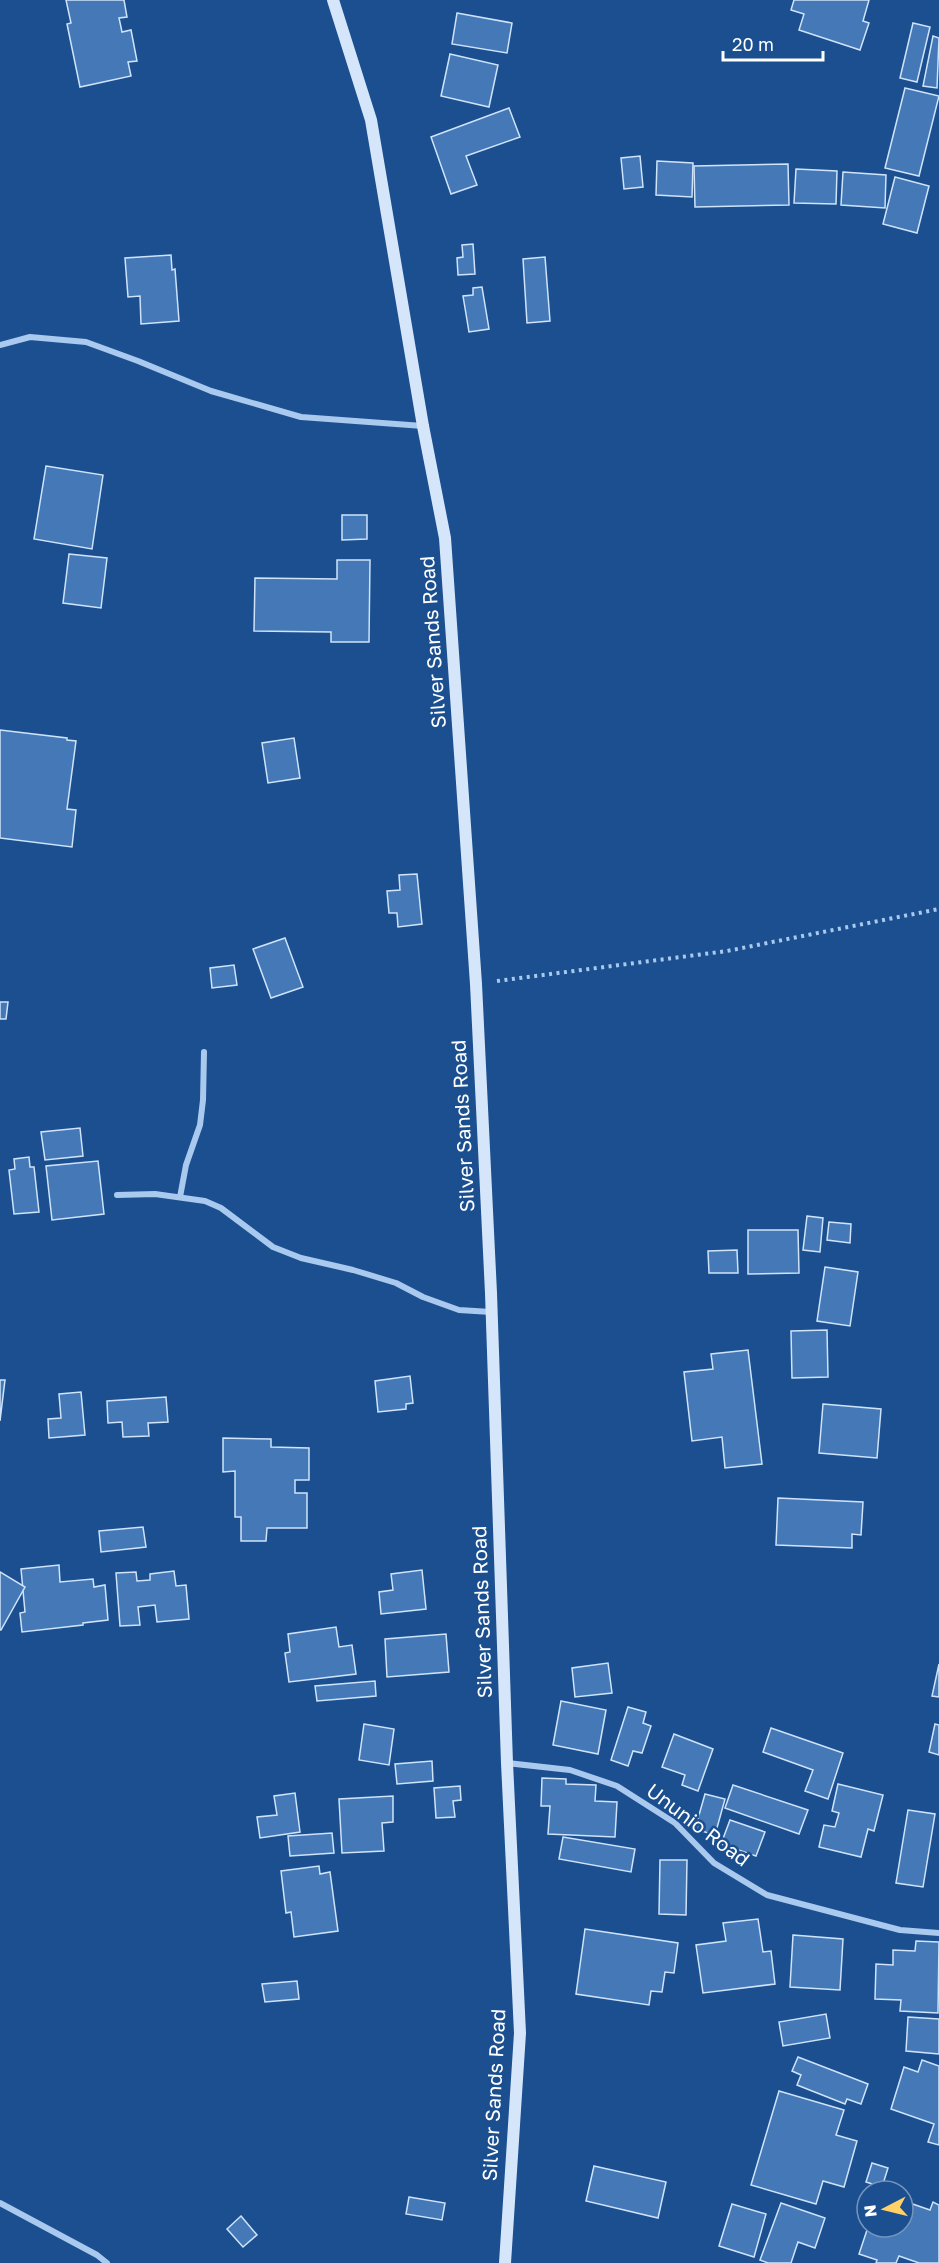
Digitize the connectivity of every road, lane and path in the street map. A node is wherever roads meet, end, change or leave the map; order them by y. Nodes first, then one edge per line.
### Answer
1 (333, 0) edge
2 (0, 345) edge
3 (423, 426) junction
4 (939, 909) edge
5 (476, 984) junction
6 (204, 1052) dead end
7 (117, 1195) dead end
8 (180, 1197) junction
9 (491, 1312) junction
10 (507, 1763) junction
11 (939, 1933) edge
12 (0, 2203) edge
13 (106, 2263) edge
14 (505, 2263) edge

1 - 3 street, Silver Sands Road
2 - 3 street
3 - 5 street, Silver Sands Road
4 - 5 path
5 - 9 street, Silver Sands Road
6 - 8 street
7 - 8 street
8 - 9 street
9 - 10 street, Silver Sands Road
10 - 11 street, Ununio Road
10 - 14 street, Silver Sands Road
12 - 13 street

